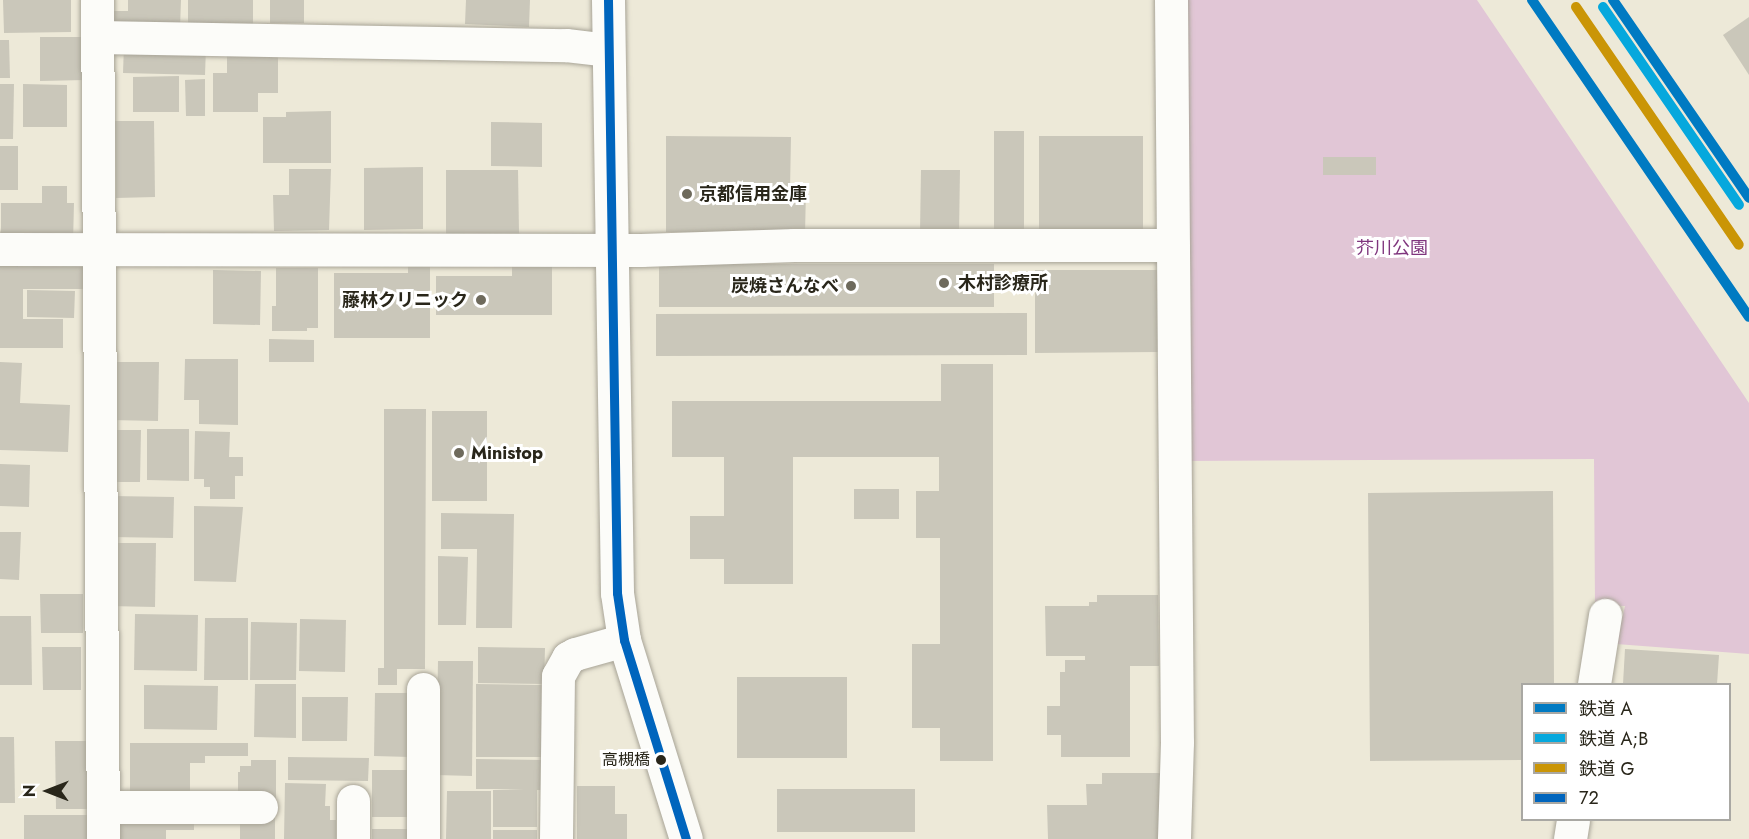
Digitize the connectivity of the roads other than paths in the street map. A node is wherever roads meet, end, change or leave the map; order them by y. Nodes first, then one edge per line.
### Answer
1 (97, 0) edge
2 (608, 0) edge
3 (1171, 0) edge
4 (98, 37) junction
5 (608, 50) junction
6 (1173, 245) junction
7 (101, 248) junction
8 (0, 249) edge
9 (610, 249) junction
10 (1605, 615) dead end
11 (624, 640) junction
12 (1594, 683) edge
13 (423, 689) dead end
14 (353, 801) dead end
15 (103, 807) junction
16 (261, 807) dead end
17 (1573, 821) edge
18 (103, 839) edge
19 (353, 839) edge
20 (423, 839) edge
21 (556, 839) edge
22 (686, 839) edge
23 (1173, 839) edge
24 (1570, 839) edge

1 - 4 street
2 - 5 street
3 - 6 street
4 - 5 street
4 - 7 street
5 - 9 street
6 - 9 street
6 - 23 street
7 - 8 street
7 - 9 street
7 - 15 street
9 - 11 street
10 - 12 street
11 - 21 street
11 - 22 street
13 - 20 street
14 - 19 street
15 - 16 street
15 - 18 street
17 - 24 street

